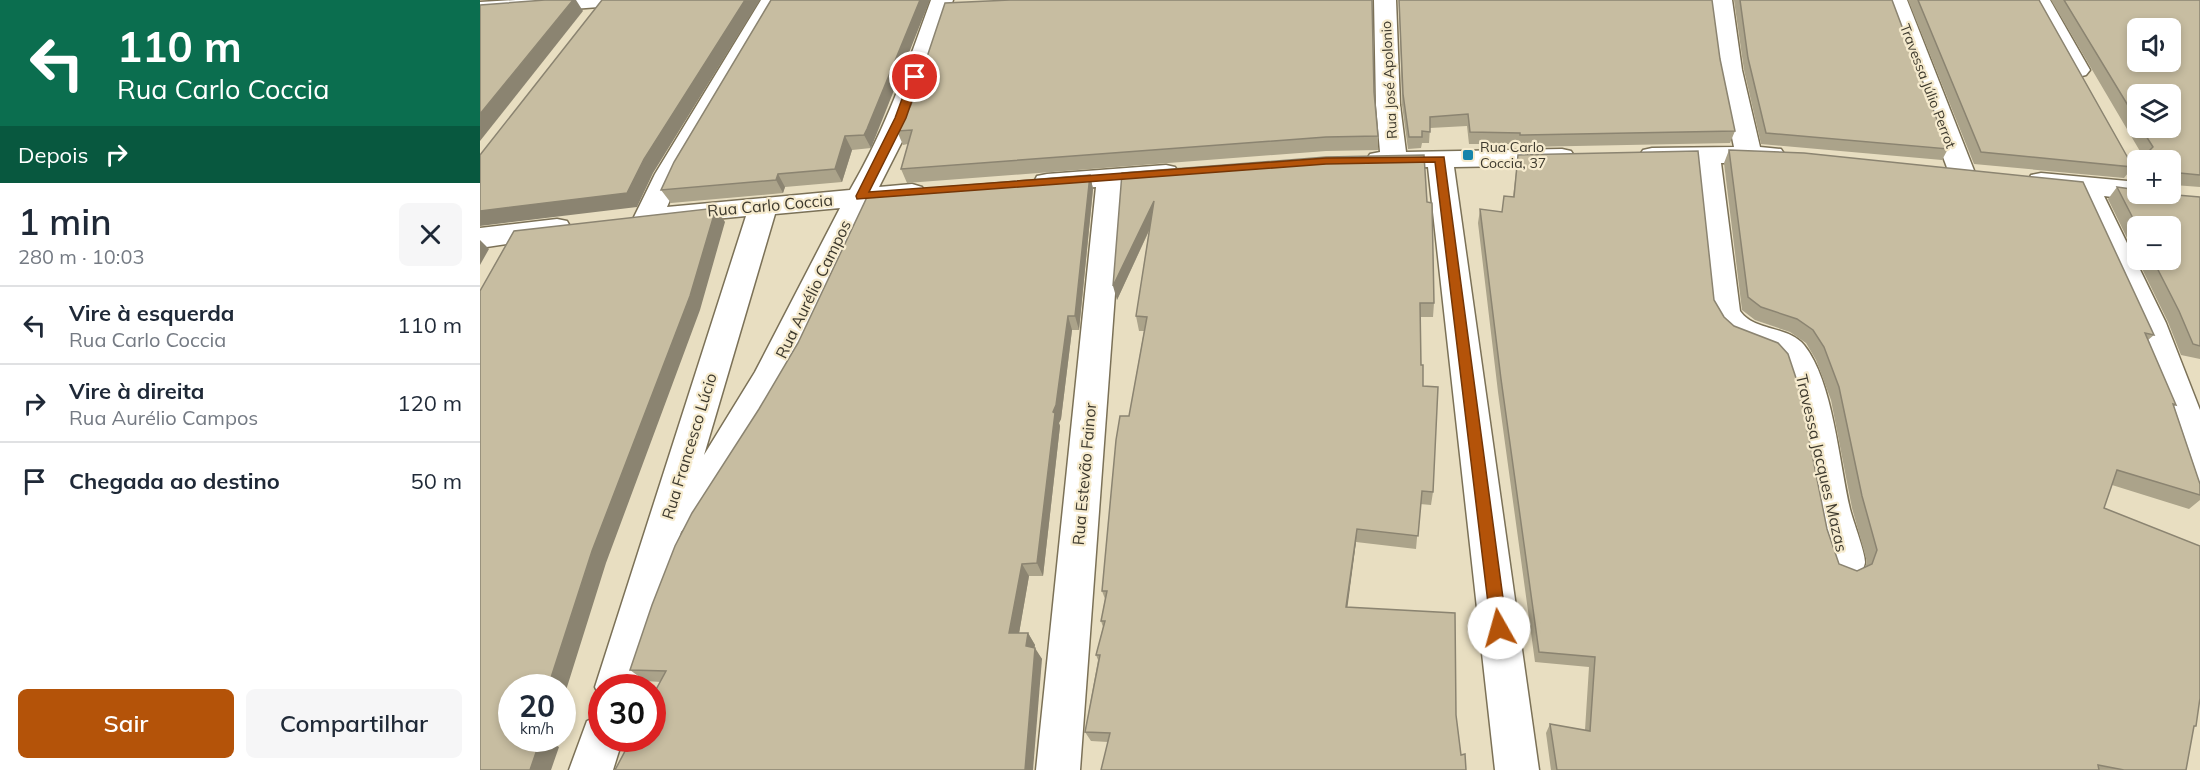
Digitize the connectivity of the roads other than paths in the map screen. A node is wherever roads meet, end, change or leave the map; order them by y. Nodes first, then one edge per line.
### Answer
1 (612, 0) edge
2 (772, 0) edge
3 (1385, 0) edge
4 (1722, 0) edge
5 (1896, 0) edge
6 (2039, 0) edge
7 (605, 1) edge
8 (946, 5) edge
9 (495, 6) edge
10 (588, 23) edge
11 (2091, 93) edge
12 (1748, 153) junction
13 (1707, 155) junction
14 (1798, 156) edge
15 (1592, 157) edge
16 (1626, 157) edge
17 (1440, 159) junction
18 (1360, 160) edge
19 (1394, 160) junction
20 (1189, 171) edge
21 (1961, 172) edge
22 (1110, 177) junction
23 (2018, 178) edge
24 (2127, 179) edge
25 (1017, 184) edge
26 (2085, 185) junction
27 (936, 191) edge
28 (861, 196) junction
29 (764, 206) junction
30 (580, 225) edge
31 (514, 234) junction
32 (480, 238) edge
33 (497, 265) edge
34 (2200, 467) edge
35 (664, 525) junction
36 (1846, 563) dead end
37 (620, 674) edge
38 (597, 752) edge
39 (591, 770) edge
40 (1058, 770) edge
41 (1517, 770) edge

1 - 7 street
2 - 29 street, Rua Carlo Coccia
3 - 19 street, Rua José Apolonio
4 - 12 street
5 - 21 street, Travessa Júlio Perrot
6 - 11 street
7 - 9 street
7 - 10 street
8 - 28 street, Rua Aurélio Campos
12 - 13 street
12 - 14 street
13 - 16 street
13 - 36 street, Travessa Jacques Mazas
15 - 17 street
17 - 19 street
17 - 41 street
18 - 19 street
20 - 22 street
22 - 25 street
22 - 40 street, Rua Estevão Fainor
23 - 26 street
24 - 26 street
26 - 34 street
27 - 28 street, Rua Carlo Coccia
28 - 29 street, Rua Carlo Coccia
28 - 35 street, Rua Aurélio Campos
29 - 35 street, Rua Francesco Lúcio
30 - 31 street
31 - 32 street
31 - 33 street
35 - 37 street, Rua Francesco Lúcio
38 - 39 street

